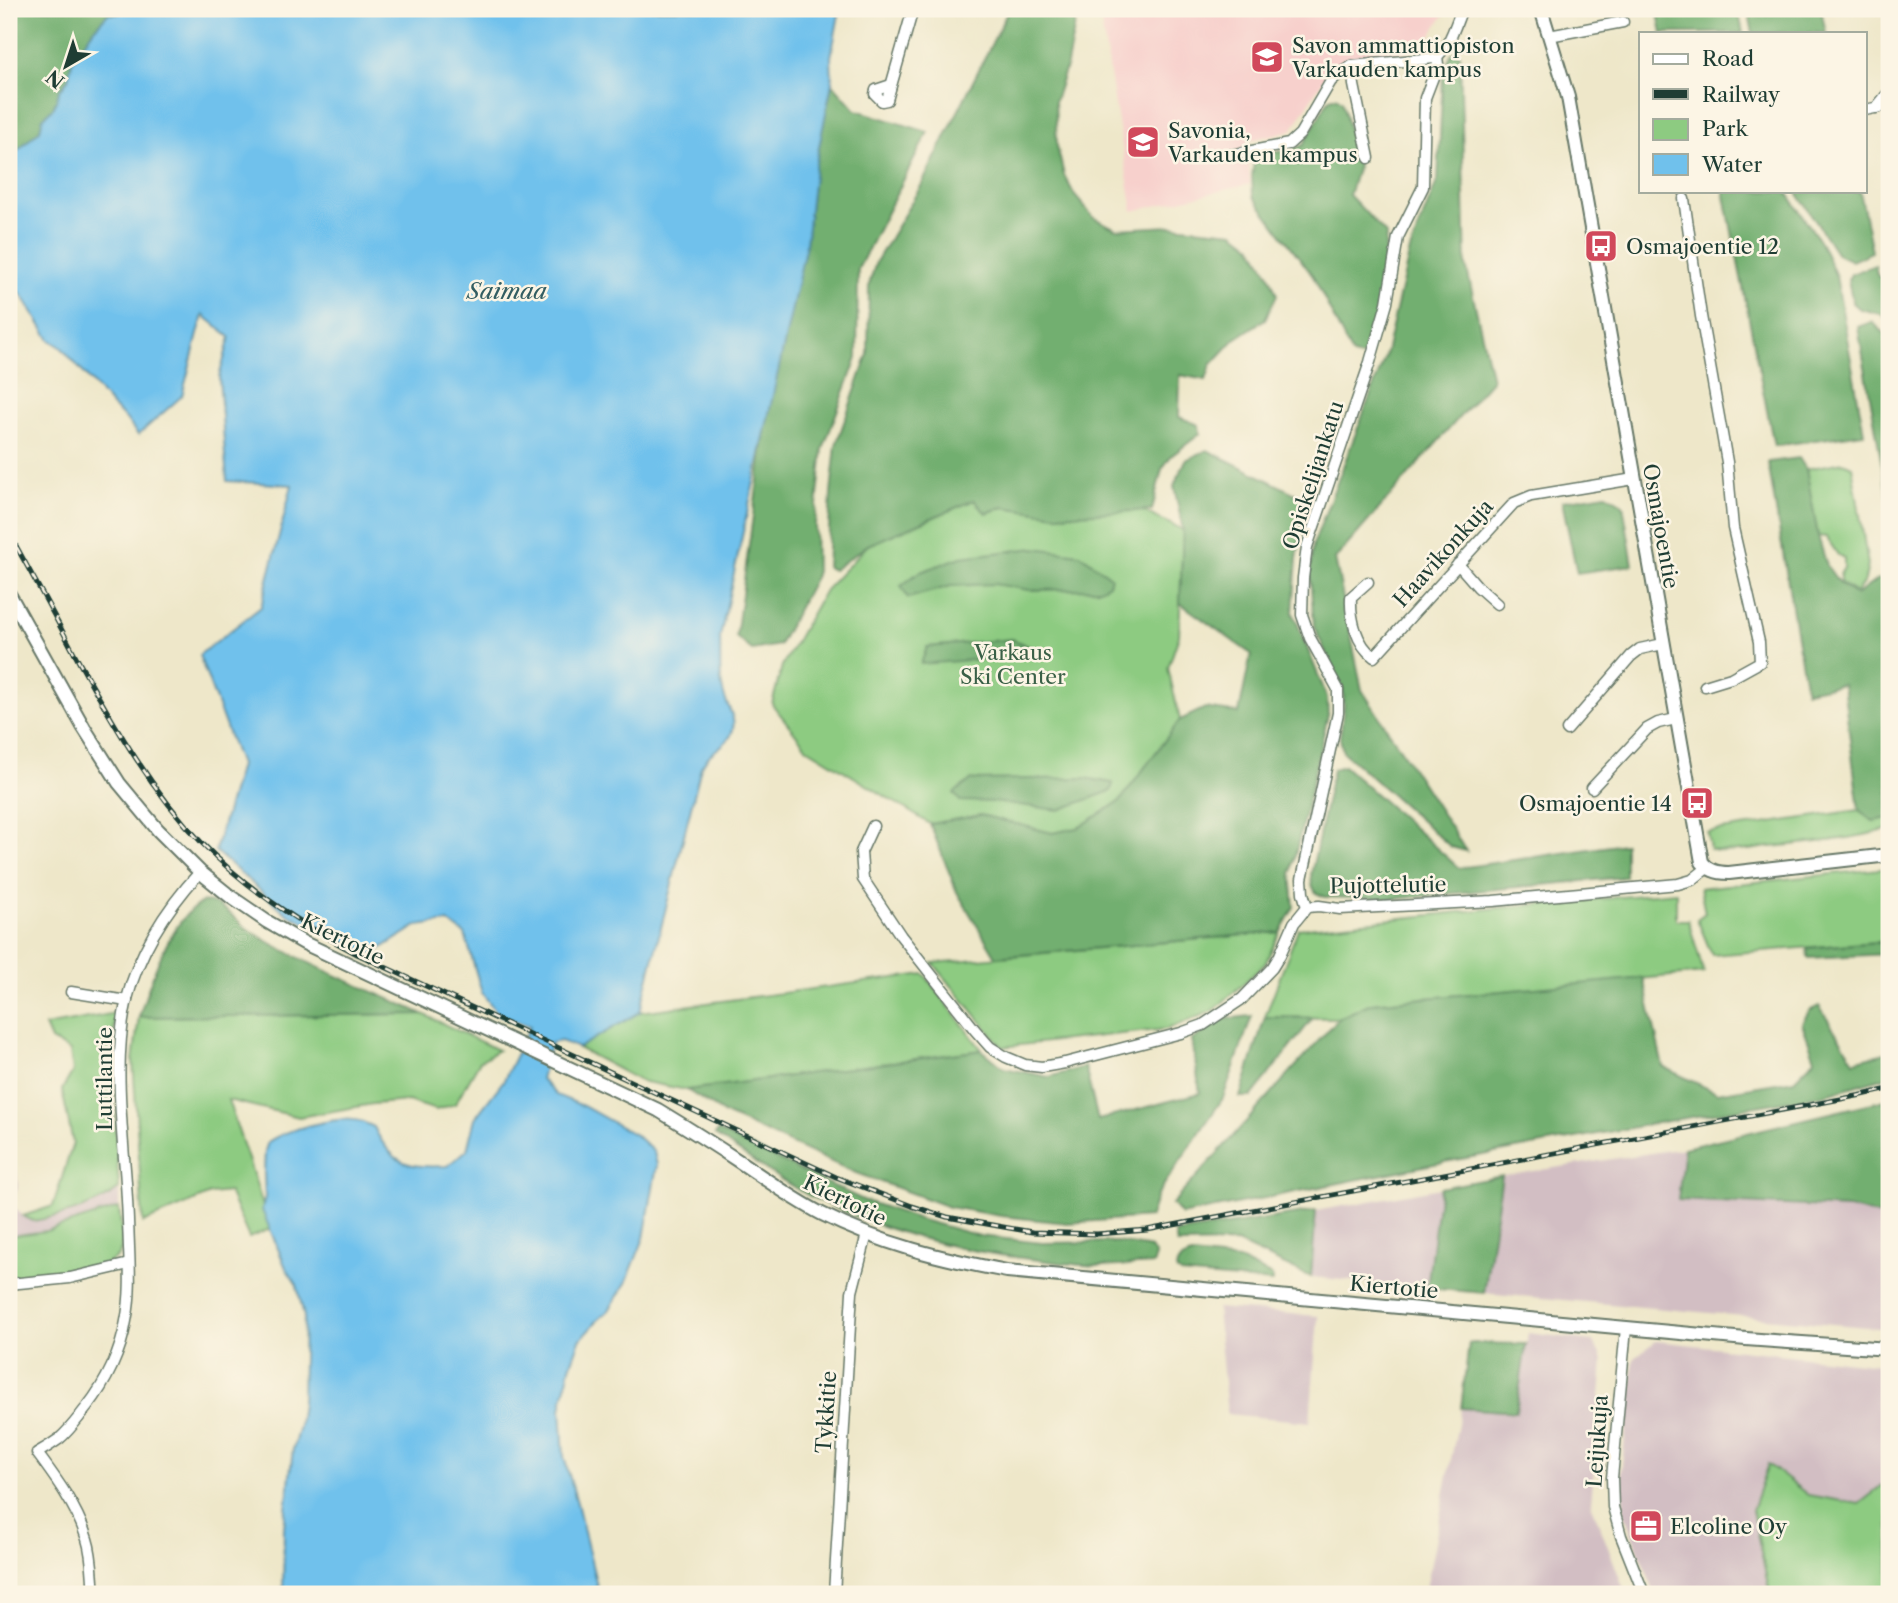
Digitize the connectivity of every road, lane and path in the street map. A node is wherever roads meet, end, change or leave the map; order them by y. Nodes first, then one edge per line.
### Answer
1 (913, 9) edge
2 (1462, 9) edge
3 (1541, 9) edge
4 (1623, 22) dead end
5 (1549, 36) junction
6 (1437, 56) junction
7 (1352, 66) junction
8 (891, 85) dead end
9 (1889, 92) edge
10 (1889, 105) edge
11 (1870, 109) edge
12 (1231, 155) dead end
13 (1369, 158) dead end
14 (1684, 200) dead end
15 (1634, 479) junction
16 (1458, 564) junction
17 (1368, 582) dead end
18 (9, 594) edge
19 (1497, 604) dead end
20 (1663, 644) junction
21 (1705, 686) dead end
22 (1676, 719) junction
23 (1567, 730) dead end
24 (1592, 788) dead end
25 (873, 826) dead end
26 (1889, 855) edge
27 (1707, 868) junction
28 (200, 872) junction
29 (1307, 907) junction
30 (71, 992) dead end
31 (127, 1001) junction
32 (867, 1234) junction
33 (130, 1264) junction
34 (9, 1284) edge
35 (1626, 1328) junction
36 (1889, 1349) edge
37 (94, 1594) edge
38 (834, 1594) edge
39 (1644, 1594) edge

1 - 8 street
2 - 6 street, Opiskelijankatu
3 - 5 street, Osmajoentie
4 - 5 street
5 - 15 street, Osmajoentie
6 - 7 street
6 - 29 street, Opiskelijankatu
7 - 12 street
7 - 13 street
9 - 11 street
10 - 11 street
14 - 21 street
15 - 16 street, Haavikonkuja
15 - 20 street, Osmajoentie
16 - 17 street, Haavikonkuja
16 - 19 street
18 - 28 street, Kiertotie
20 - 22 street, Osmajoentie
20 - 23 street
22 - 24 street
22 - 27 street, Osmajoentie
25 - 29 street, Pujottelutie
26 - 27 street
27 - 29 street, Pujottelutie
28 - 31 street, Luttilantie
28 - 32 street, Kiertotie
30 - 31 street
31 - 33 street, Luttilantie
32 - 35 street, Kiertotie
32 - 38 street, Tykkitie
33 - 34 street
33 - 37 street, Luttilantie
35 - 36 street, Kiertotie
35 - 39 street, Leijukuja

